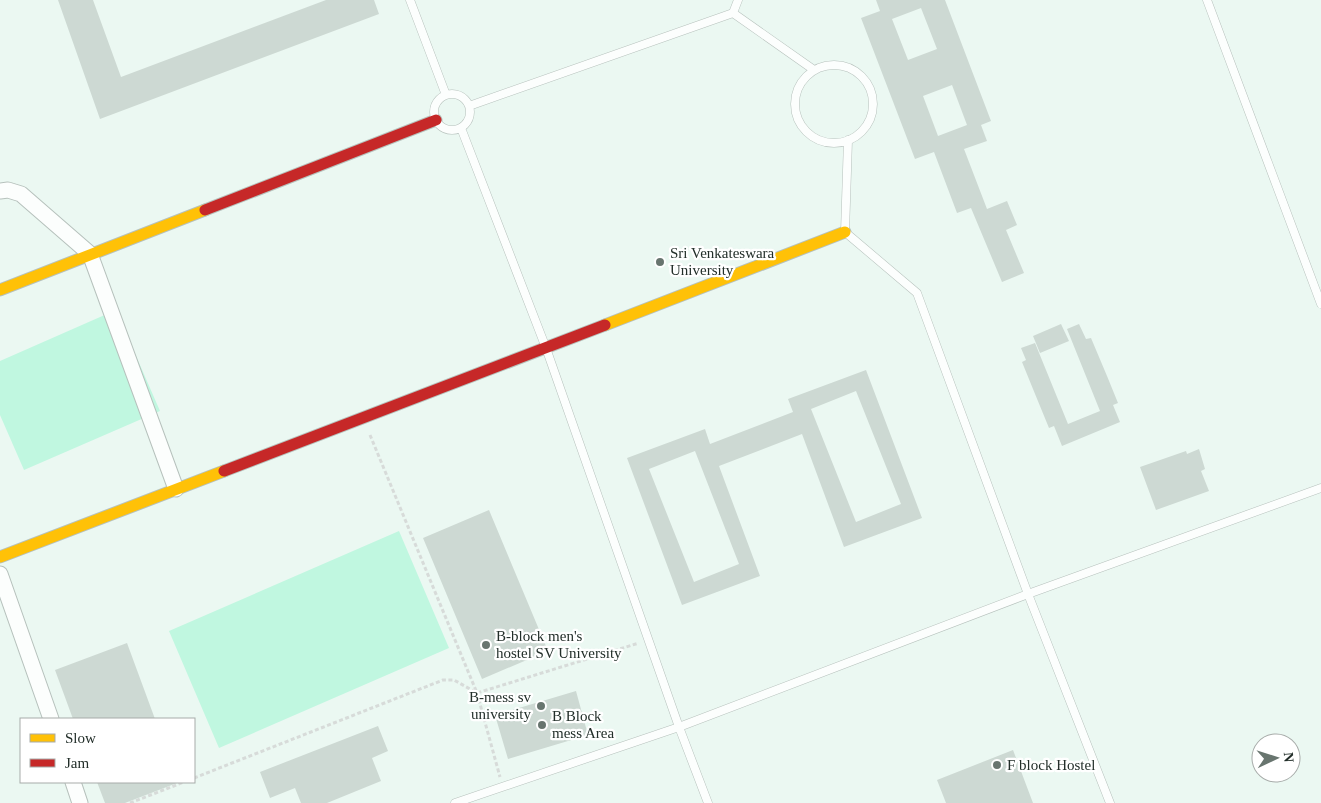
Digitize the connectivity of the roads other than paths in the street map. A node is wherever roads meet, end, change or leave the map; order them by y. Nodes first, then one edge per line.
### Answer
1 (410, 0) edge
2 (738, 0) edge
3 (1207, 0) edge
4 (733, 13) junction
5 (814, 70) junction
6 (446, 95) junction
7 (469, 106) junction
8 (436, 120) junction
9 (461, 128) junction
10 (848, 140) junction
11 (0, 191) edge
12 (845, 232) junction
13 (90, 254) junction
14 (0, 290) edge
15 (1319, 292) edge
16 (1321, 304) edge
17 (546, 348) junction
18 (1321, 488) edge
19 (176, 489) junction
20 (0, 556) edge
21 (0, 574) edge
22 (1028, 594) junction
23 (51, 718) edge
24 (680, 728) junction
25 (73, 783) edge
26 (80, 803) edge
27 (455, 803) edge
28 (708, 803) edge
29 (1110, 803) edge

1 - 6 lane
2 - 4 lane
3 - 15 lane
4 - 5 lane
4 - 7 lane
5 - 10 lane
5 - 10 lane
6 - 7 lane
6 - 8 lane
7 - 9 lane
8 - 9 lane
8 - 13 street
9 - 17 lane
10 - 12 lane
11 - 13 street
12 - 17 street
12 - 22 lane
13 - 14 street
13 - 19 street
15 - 16 lane
17 - 19 street
17 - 24 lane
18 - 22 lane
19 - 20 street
21 - 23 street
22 - 24 lane
22 - 29 lane
24 - 27 lane
24 - 28 lane
25 - 26 street

